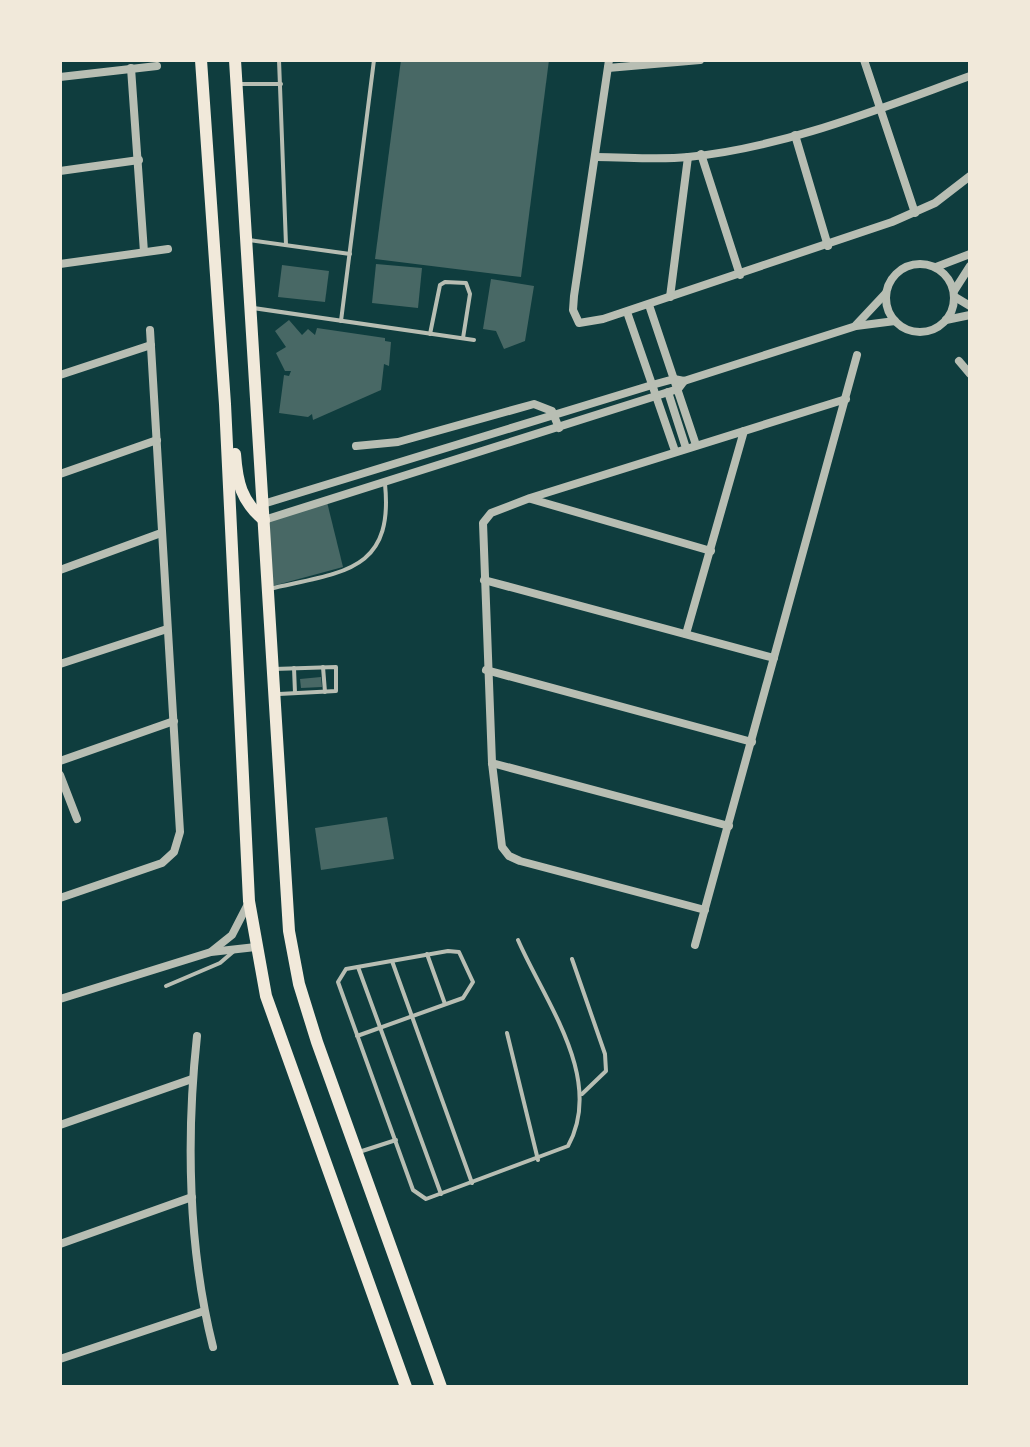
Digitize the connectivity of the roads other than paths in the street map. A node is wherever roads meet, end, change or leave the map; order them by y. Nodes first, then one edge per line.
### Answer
1 (201, 60) edge
2 (235, 60) edge
3 (279, 60) edge
4 (374, 60) edge
5 (700, 60) edge
6 (864, 60) edge
7 (609, 64) edge
8 (157, 66) dead end
9 (131, 68) junction
10 (60, 77) edge
11 (969, 78) edge
12 (281, 84) junction
13 (237, 85) junction
14 (879, 110) junction
15 (795, 135) junction
16 (701, 154) junction
17 (596, 157) junction
18 (688, 157) junction
19 (139, 160) junction
20 (60, 171) edge
21 (970, 176) edge
22 (915, 213) junction
23 (246, 239) junction
24 (286, 245) junction
25 (828, 246) junction
26 (168, 249) dead end
27 (144, 252) junction
28 (350, 254) junction
29 (970, 254) edge
30 (60, 264) edge
31 (970, 266) edge
32 (936, 267) junction
33 (740, 275) junction
34 (886, 293) junction
35 (954, 294) junction
36 (670, 297) junction
37 (649, 305) junction
38 (970, 306) edge
39 (251, 308) junction
40 (627, 312) junction
41 (970, 315) edge
42 (946, 320) junction
43 (341, 321) junction
44 (895, 321) junction
45 (856, 326) junction
46 (150, 330) dead end
47 (430, 334) junction
48 (463, 339) junction
49 (474, 340) dead end
50 (151, 345) junction
51 (857, 355) dead end
52 (959, 361) dead end
53 (970, 374) edge
54 (60, 375) edge
55 (679, 383) junction
56 (652, 385) junction
57 (668, 392) junction
58 (656, 395) junction
59 (846, 399) junction
60 (225, 404) junction
61 (554, 415) junction
62 (559, 428) junction
63 (744, 431) junction
64 (157, 440) junction
65 (696, 445) junction
66 (356, 446) dead end
67 (686, 448) junction
68 (675, 451) junction
69 (60, 474) edge
70 (385, 482) junction
71 (530, 498) junction
72 (263, 504) junction
73 (264, 520) junction
74 (161, 533) junction
75 (711, 551) junction
76 (60, 570) edge
77 (484, 580) junction
78 (267, 590) junction
79 (167, 629) junction
80 (686, 634) junction
81 (774, 658) junction
82 (60, 664) edge
83 (323, 667) junction
84 (294, 668) junction
85 (271, 669) junction
86 (486, 670) junction
87 (325, 692) junction
88 (295, 693) junction
89 (272, 695) junction
90 (174, 721) junction
91 (752, 742) junction
92 (60, 761) edge
93 (492, 763) junction
94 (60, 775) edge
95 (77, 819) dead end
96 (729, 826) junction
97 (60, 898) edge
98 (249, 901) junction
99 (705, 910) junction
100 (518, 940) dead end
101 (695, 945) dead end
102 (256, 947) junction
103 (236, 949) junction
104 (211, 952) junction
105 (427, 954) junction
106 (572, 959) dead end
107 (392, 961) junction
108 (358, 967) junction
109 (166, 986) dead end
110 (60, 999) edge
111 (445, 1004) junction
112 (413, 1016) junction
113 (380, 1027) junction
114 (507, 1033) dead end
115 (197, 1036) dead end
116 (357, 1036) junction
117 (192, 1079) junction
118 (582, 1094) junction
119 (60, 1125) edge
120 (396, 1140) junction
121 (356, 1153) junction
122 (538, 1160) junction
123 (472, 1183) junction
124 (441, 1194) junction
125 (192, 1197) junction
126 (60, 1244) edge
127 (204, 1311) junction
128 (213, 1347) dead end
129 (60, 1359) edge
130 (406, 1387) edge
131 (441, 1387) edge

1 - 60 main road
2 - 13 main road
3 - 12 lane
4 - 28 lane
5 - 7 street
6 - 14 street
7 - 17 street
8 - 9 street
9 - 10 street
9 - 19 street
11 - 14 street
12 - 13 lane
12 - 24 lane
13 - 23 main road
14 - 15 street
14 - 22 street
15 - 16 street
15 - 25 street
16 - 18 street
16 - 33 street
17 - 18 street
17 - 40 street
18 - 36 street
19 - 20 street
19 - 27 street
21 - 22 street
22 - 25 street
23 - 24 lane
23 - 39 main road
24 - 28 lane
25 - 33 street
26 - 27 street
27 - 30 street
28 - 43 lane
29 - 32 street
31 - 35 street
32 - 34 street
32 - 35 street
33 - 36 street
34 - 44 street
34 - 45 street
35 - 38 street
35 - 42 street
36 - 37 street
37 - 40 street
37 - 55 street
39 - 43 lane
39 - 72 main road
40 - 56 street
41 - 42 street
42 - 44 street
43 - 47 lane
44 - 45 street
45 - 55 street
46 - 50 street
47 - 48 lane
47 - 48 lane
48 - 49 lane
50 - 54 street
50 - 64 street
51 - 59 street
52 - 53 street
55 - 56 street
55 - 57 street
55 - 65 street
56 - 58 street
56 - 61 street
57 - 58 street
57 - 67 street
58 - 62 street
58 - 68 street
59 - 63 street
59 - 81 street
60 - 73 main road
60 - 98 main road
61 - 62 street
61 - 66 street
61 - 72 street
62 - 70 street
63 - 65 street
63 - 75 street
64 - 69 street
64 - 74 street
65 - 67 street
67 - 68 street
68 - 71 street
70 - 73 street
70 - 78 lane
71 - 75 street
71 - 77 street
72 - 73 main road
73 - 78 main road
74 - 76 street
74 - 79 street
75 - 80 street
77 - 80 street
77 - 86 street
78 - 85 main road
79 - 82 street
79 - 90 street
80 - 81 street
81 - 91 street
83 - 84 lane
83 - 87 lane
83 - 87 lane
84 - 85 lane
84 - 88 lane
85 - 89 main road
86 - 91 street
86 - 93 street
87 - 88 lane
88 - 89 lane
89 - 121 main road
90 - 92 street
90 - 97 street
91 - 96 street
93 - 96 street
93 - 99 street
94 - 95 street
96 - 99 street
98 - 102 main road
98 - 104 street
99 - 101 street
100 - 118 lane
102 - 103 street
102 - 130 main road
103 - 104 street
103 - 109 lane
104 - 110 street
105 - 107 lane
105 - 111 lane
105 - 111 lane
106 - 118 lane
107 - 108 lane
107 - 112 lane
108 - 113 lane
108 - 116 lane
111 - 112 lane
112 - 113 lane
112 - 123 lane
113 - 116 lane
113 - 124 lane
114 - 122 lane
115 - 117 street
116 - 120 lane
117 - 119 street
117 - 125 street
118 - 122 lane
120 - 121 lane
120 - 124 lane
121 - 131 main road
122 - 123 lane
123 - 124 lane
125 - 126 street
125 - 127 street
127 - 128 street
127 - 129 street

